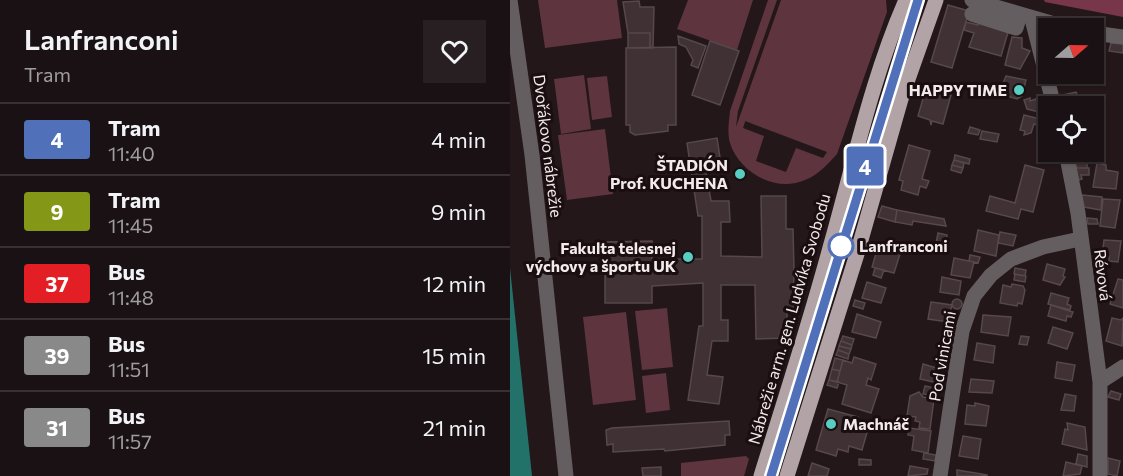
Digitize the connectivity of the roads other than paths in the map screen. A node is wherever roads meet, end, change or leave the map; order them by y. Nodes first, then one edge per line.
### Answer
1 (510, 0) edge
2 (906, 0) edge
3 (936, 0) edge
4 (972, 7) edge
5 (1026, 17) junction
6 (1038, 20) edge
7 (1104, 34) edge
8 (1123, 37) edge
9 (1051, 96) edge
10 (1068, 162) edge
11 (1080, 239) junction
12 (1123, 367) edge
13 (1100, 382) junction
14 (566, 476) edge
15 (761, 476) edge
16 (787, 476) edge
17 (940, 476) edge
18 (1100, 476) edge

1 - 14 street, Dvořákovo nábrežie
2 - 15 main road, Nábrežie arm. gen. Ludvíka Svobodu
3 - 16 main road
4 - 5 street
5 - 6 street
5 - 9 street
7 - 8 street
10 - 11 street, Révová
11 - 13 street, Révová
11 - 17 street, Pod vinicami
12 - 13 street
13 - 18 street, Révová

